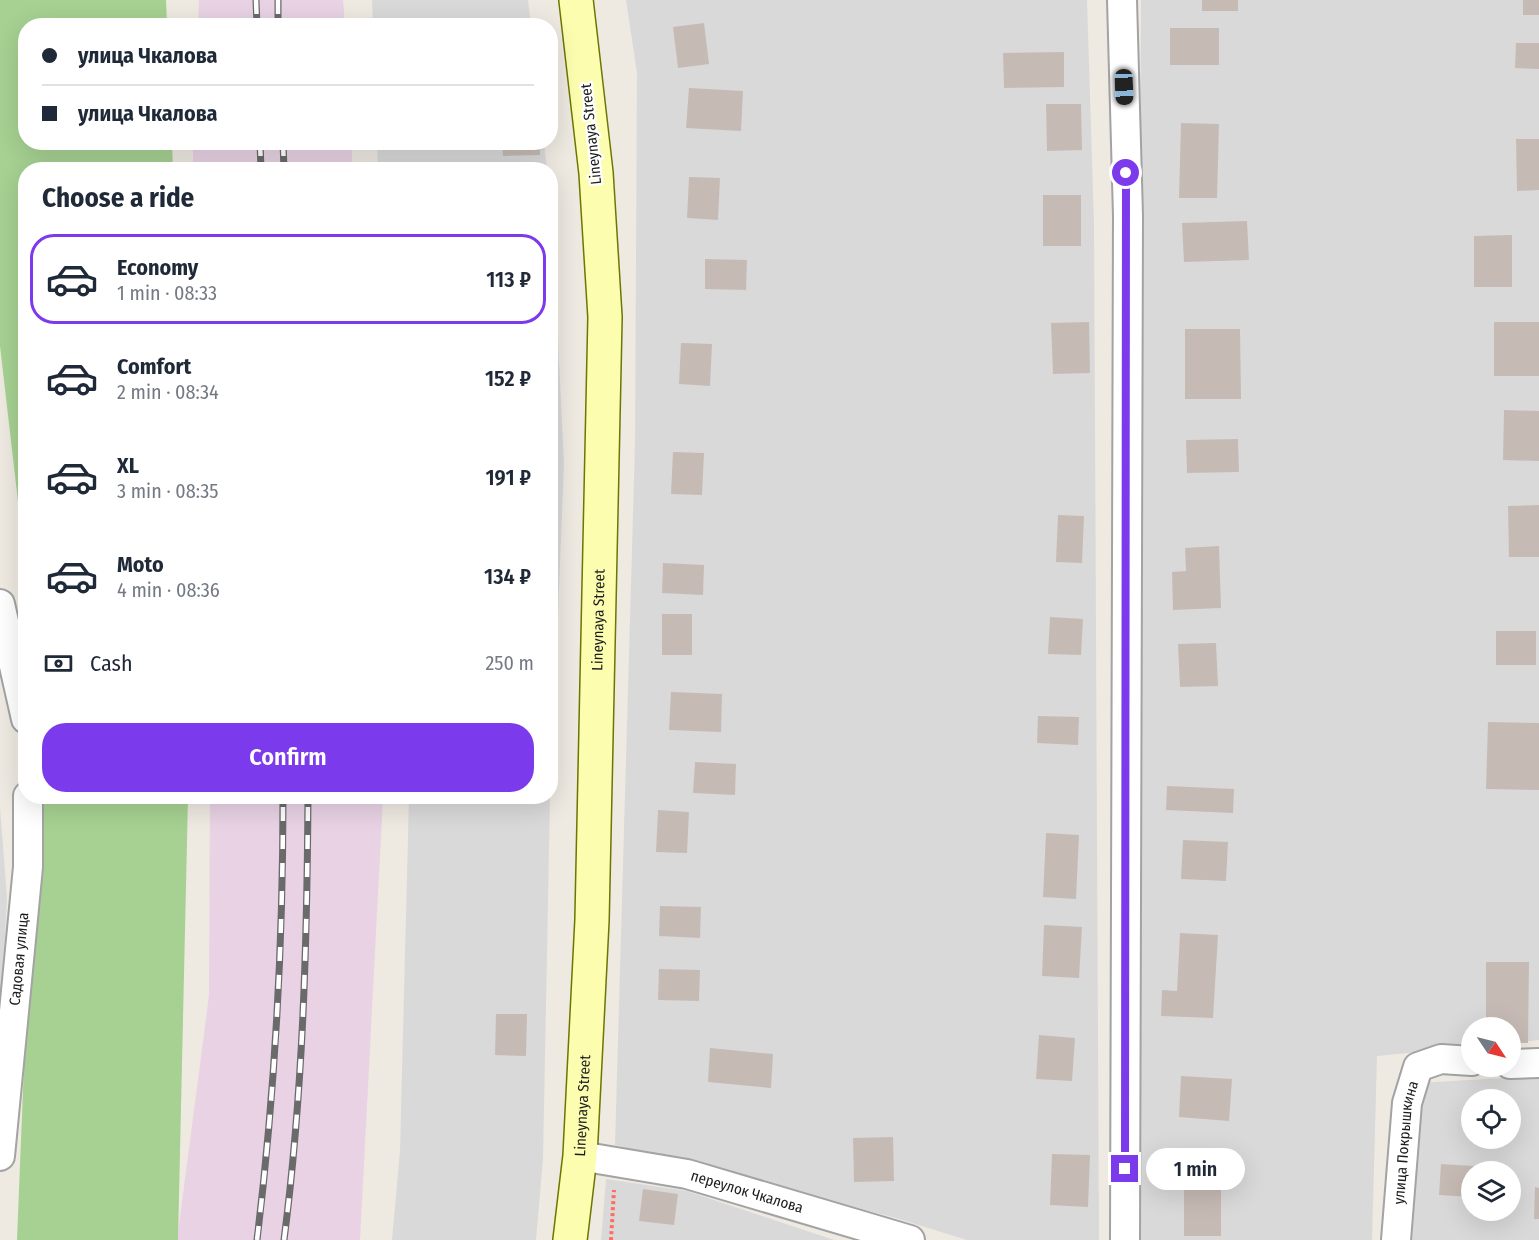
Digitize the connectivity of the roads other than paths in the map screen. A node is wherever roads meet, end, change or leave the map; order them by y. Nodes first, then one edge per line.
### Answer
1 (576, 0) edge
2 (1122, 0) edge
3 (0, 604) edge
4 (18, 684) edge
5 (28, 804) edge
6 (1461, 1060) edge
7 (1539, 1063) edge
8 (1521, 1064) edge
9 (0, 1156) edge
10 (580, 1156) junction
11 (570, 1240) edge
12 (910, 1240) edge
13 (1125, 1240) edge
14 (1396, 1240) edge

1 - 10 main road, Lineynaya Street
2 - 13 street
3 - 4 street
5 - 9 street, Садовая улица
6 - 14 street, улица Покрышкина
7 - 8 street
10 - 11 main road, Lineynaya Street
10 - 12 street, переулок Чкалова

